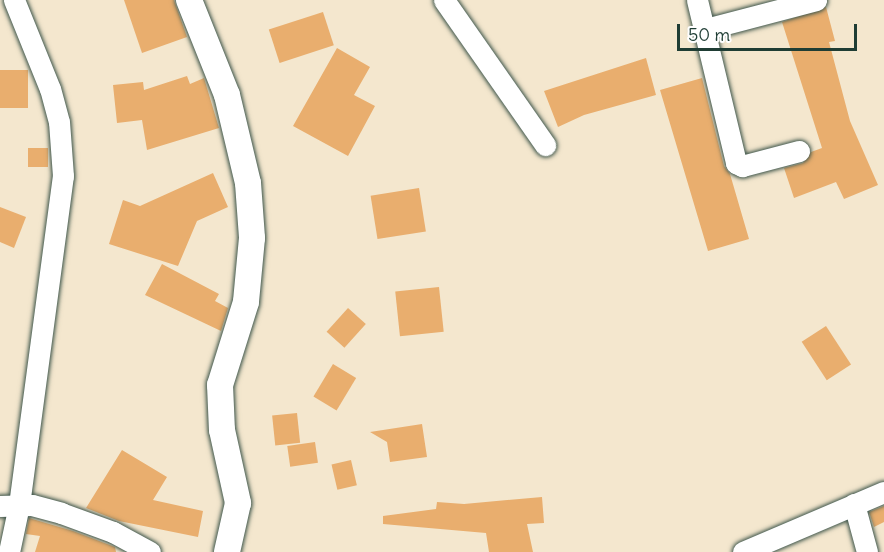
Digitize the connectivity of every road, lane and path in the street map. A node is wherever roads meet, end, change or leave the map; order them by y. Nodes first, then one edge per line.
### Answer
1 (14, 0) edge
2 (189, 0) edge
3 (444, 0) edge
4 (697, 0) edge
5 (816, 0) edge
6 (702, 30) junction
7 (545, 145) dead end
8 (799, 151) dead end
9 (884, 492) edge
10 (854, 504) junction
11 (19, 505) edge
12 (9, 552) edge
13 (150, 552) edge
14 (228, 552) edge
15 (743, 552) edge
16 (867, 552) edge

1 - 11 street
2 - 14 street
3 - 7 street
4 - 6 street
5 - 6 street
6 - 8 street
9 - 10 street
10 - 15 street
10 - 16 street
11 - 12 street
11 - 13 street

